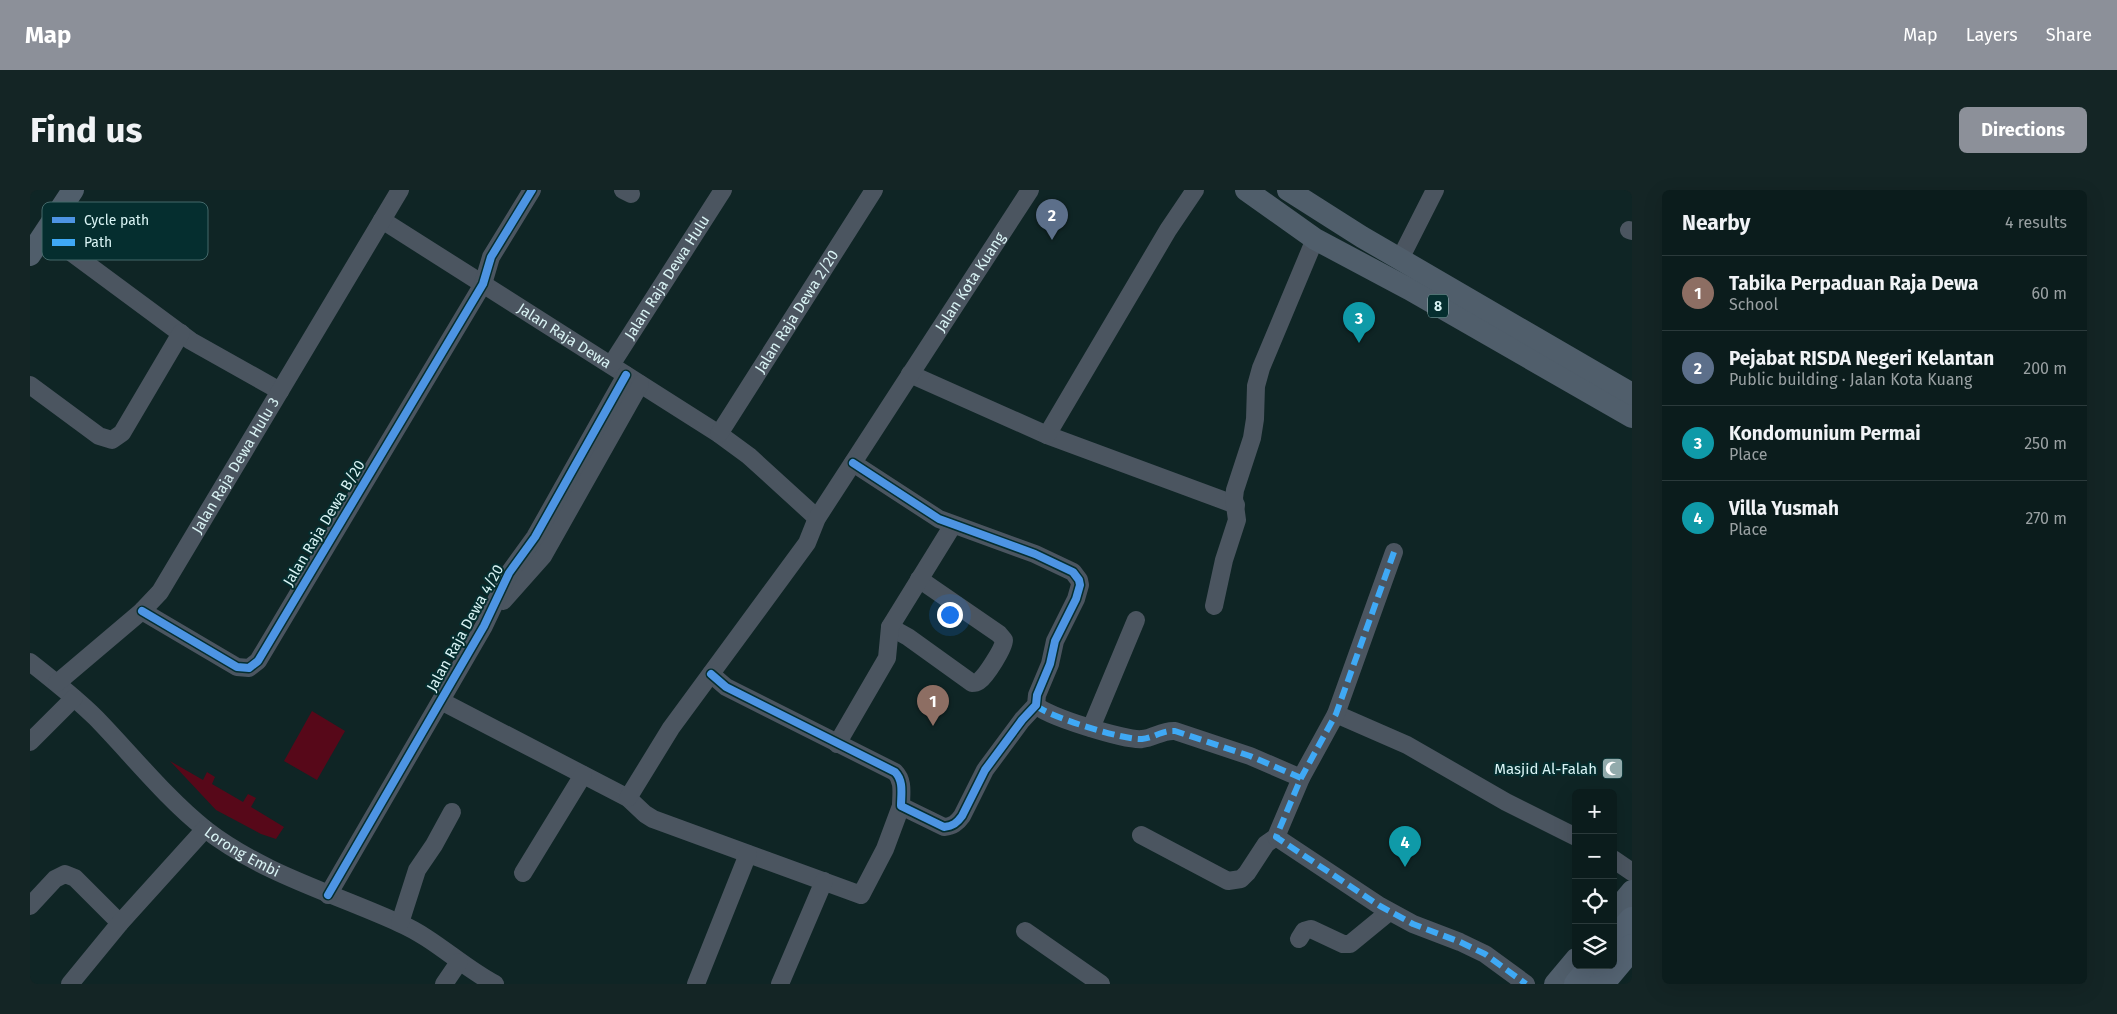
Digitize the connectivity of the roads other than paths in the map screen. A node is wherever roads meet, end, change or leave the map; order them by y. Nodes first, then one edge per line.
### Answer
1 (73, 190) edge
2 (400, 190) edge
3 (532, 190) edge
4 (723, 190) edge
5 (874, 190) edge
6 (1030, 190) edge
7 (1195, 190) edge
8 (1246, 190) edge
9 (1435, 190) edge
10 (1295, 194) edge
11 (65, 202) edge
12 (382, 220) junction
13 (42, 236) edge
14 (1315, 239) junction
15 (30, 255) edge
16 (1400, 259) junction
17 (81, 260) edge
18 (483, 284) junction
19 (181, 333) junction
20 (611, 365) junction
21 (910, 374) junction
22 (633, 379) junction
23 (30, 385) edge
24 (280, 391) junction
25 (1632, 394) edge
26 (1632, 417) edge
27 (719, 434) junction
28 (1047, 435) junction
29 (853, 463) junction
30 (1236, 505) junction
31 (817, 518) junction
32 (953, 526) junction
33 (1394, 552) dead end
34 (919, 579) junction
35 (1214, 606) dead end
36 (142, 611) junction
37 (1136, 620) dead end
38 (890, 628) junction
39 (30, 662) edge
40 (711, 674) junction
41 (58, 684) junction
42 (74, 698) junction
43 (440, 701) junction
44 (1036, 705) junction
45 (1336, 714) junction
46 (1091, 728) junction
47 (30, 742) edge
48 (837, 744) junction
49 (583, 775) junction
50 (1301, 778) junction
51 (628, 798) junction
52 (901, 806) junction
53 (452, 812) dead end
54 (205, 829) junction
55 (1141, 835) dead end
56 (1572, 835) edge
57 (1276, 837) junction
58 (748, 854) junction
59 (1617, 861) edge
60 (1632, 872) edge
61 (523, 873) dead end
62 (824, 881) junction
63 (1632, 891) edge
64 (328, 895) junction
65 (30, 906) edge
66 (1617, 909) edge
67 (1389, 912) junction
68 (1632, 920) edge
69 (120, 923) junction
70 (400, 923) junction
71 (1025, 931) dead end
72 (1617, 937) edge
73 (1299, 939) dead end
74 (1632, 947) edge
75 (459, 962) junction
76 (1572, 964) edge
77 (1590, 969) edge
78 (70, 984) edge
79 (444, 984) edge
80 (495, 984) edge
81 (696, 984) edge
82 (780, 984) edge
83 (1101, 984) edge
84 (1526, 984) edge
85 (1555, 984) edge
86 (1577, 984) edge
87 (1600, 984) edge

1 - 11 main road
2 - 12 street
3 - 18 street
4 - 20 street, Jalan Raja Dewa Hulu
5 - 27 street, Jalan Raja Dewa 2/20
6 - 21 street, Jalan Kota Kuang
7 - 28 street
8 - 14 main road, 8
9 - 16 street
10 - 14 main road
10 - 16 main road, 8
12 - 18 street, Jalan Raja Dewa
12 - 24 street, Jalan Raja Dewa Hulu 3
13 - 15 main road
14 - 26 main road, 8
14 - 30 street
16 - 25 main road, 8
17 - 19 street
18 - 20 street, Jalan Raja Dewa
18 - 36 street, Jalan Raja Dewa B/20
19 - 23 street
19 - 24 street
20 - 22 street, Jalan Raja Dewa
21 - 28 street
21 - 29 street, Jalan Kota Kuang
22 - 27 street, Jalan Raja Dewa
22 - 43 street, Jalan Raja Dewa 4/20
24 - 36 street, Jalan Raja Dewa Hulu 3
27 - 31 street, Jalan Raja Dewa
28 - 30 street
29 - 31 street, Jalan Kota Kuang
29 - 32 street
30 - 35 street
31 - 40 street, Jalan Kota Kuang
32 - 34 street
32 - 44 street
33 - 45 street
34 - 38 street
34 - 38 street
36 - 41 street, Jalan Raja Dewa Hulu 3
37 - 46 street
38 - 48 street
39 - 41 street, Lorong Embi
40 - 48 street
40 - 51 street, Jalan Kota Kuang
41 - 42 street, Lorong Embi
42 - 47 street
42 - 54 street, Lorong Embi
43 - 49 street
43 - 64 street, Jalan Raja Dewa 4/20
44 - 46 street
44 - 52 street
45 - 50 street
45 - 56 street
46 - 50 street
48 - 52 street
49 - 51 street
49 - 61 street
50 - 57 street
51 - 58 street
52 - 62 street
53 - 70 street
54 - 64 street, Lorong Embi
54 - 69 street
55 - 57 street
57 - 67 street
58 - 62 street
58 - 81 street
59 - 60 street
62 - 82 street
63 - 66 main road
64 - 70 street, Lorong Embi
65 - 69 street
67 - 73 street
67 - 84 street
68 - 72 highway
69 - 78 street
70 - 75 street, Lorong Embi
71 - 83 street
74 - 87 highway
75 - 79 street
75 - 80 street, Lorong Embi
76 - 85 main road
77 - 86 highway

